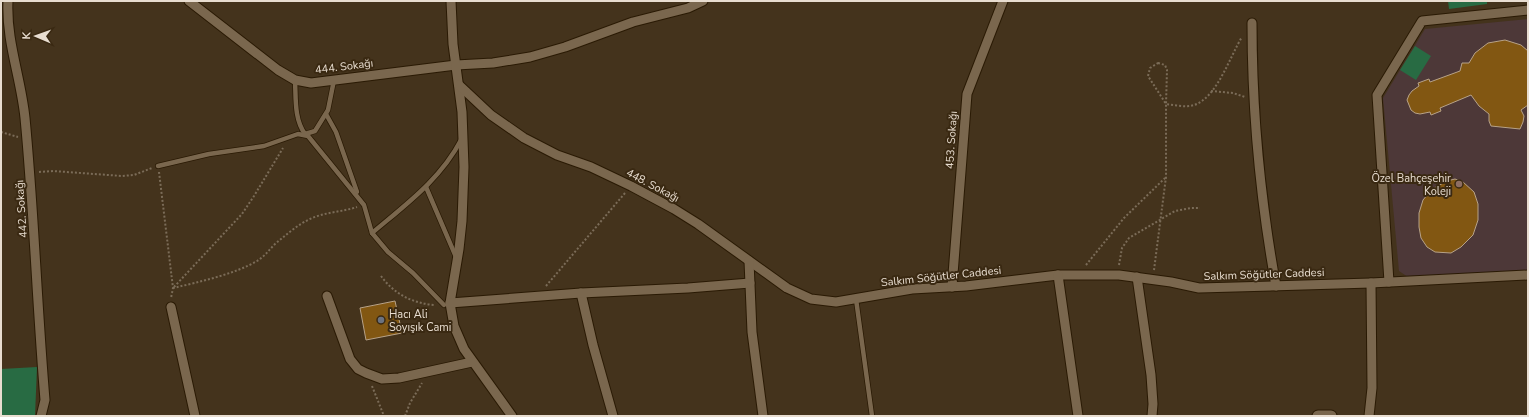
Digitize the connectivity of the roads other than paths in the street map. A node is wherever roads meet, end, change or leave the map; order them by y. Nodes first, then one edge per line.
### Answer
1 (8, 1) edge
2 (189, 1) edge
3 (451, 1) edge
4 (703, 1) edge
5 (1003, 1) edge
6 (1528, 10) edge
7 (1252, 23) road end
8 (456, 65) junction
9 (295, 80) junction
10 (334, 80) junction
11 (459, 85) junction
12 (326, 114) junction
13 (305, 134) junction
14 (464, 136) junction
15 (158, 166) road end
16 (426, 187) junction
17 (358, 196) junction
18 (372, 233) junction
19 (457, 260) junction
20 (749, 261) junction
21 (1058, 275) junction
22 (1528, 275) edge
23 (1137, 277) junction
24 (1389, 282) junction
25 (750, 283) junction
26 (1371, 283) junction
27 (1276, 286) junction
28 (952, 287) junction
29 (581, 293) junction
30 (328, 296) dead end
31 (856, 298) junction
32 (836, 302) joint
33 (447, 304) junction
34 (171, 307) dead end
35 (472, 362) junction
36 (41, 416) edge
37 (195, 416) edge
38 (512, 416) edge
39 (613, 416) edge
40 (763, 416) edge
41 (872, 416) edge
42 (1078, 416) edge
43 (1152, 416) edge
44 (1318, 416) edge
45 (1331, 416) edge
46 (1369, 416) edge

1 - 36 street, 442. Sokağı
2 - 9 street, 444. Sokağı
3 - 8 street
4 - 8 street, 444. Sokağı
5 - 28 street, 453. Sokağı
6 - 24 street
7 - 27 street
8 - 10 street, 444. Sokağı
8 - 11 street
9 - 10 street, 444. Sokağı
9 - 13 lane
10 - 12 lane
11 - 14 street
11 - 20 street, 448. Sokağı
12 - 13 lane
12 - 17 lane
13 - 15 lane
13 - 17 lane
14 - 16 lane
14 - 19 street
16 - 18 lane
16 - 19 lane
17 - 18 lane
18 - 33 lane
19 - 33 street
20 - 25 street
20 - 32 street, 448. Sokağı
21 - 23 street, Salkım Söğütler Caddesi
21 - 28 street, Salkım Söğütler Caddesi
21 - 42 street
22 - 24 street, Salkım Söğütler Caddesi
23 - 27 street, Salkım Söğütler Caddesi
23 - 43 street
24 - 26 street, Salkım Söğütler Caddesi
25 - 29 street
25 - 40 street
26 - 27 street, Salkım Söğütler Caddesi
26 - 46 street
28 - 31 street, Salkım Söğütler Caddesi
29 - 33 street
29 - 39 street
30 - 35 street
31 - 32 street, Salkım Söğütler Caddesi
31 - 41 lane
33 - 35 street
34 - 37 street
35 - 38 street
44 - 45 street

